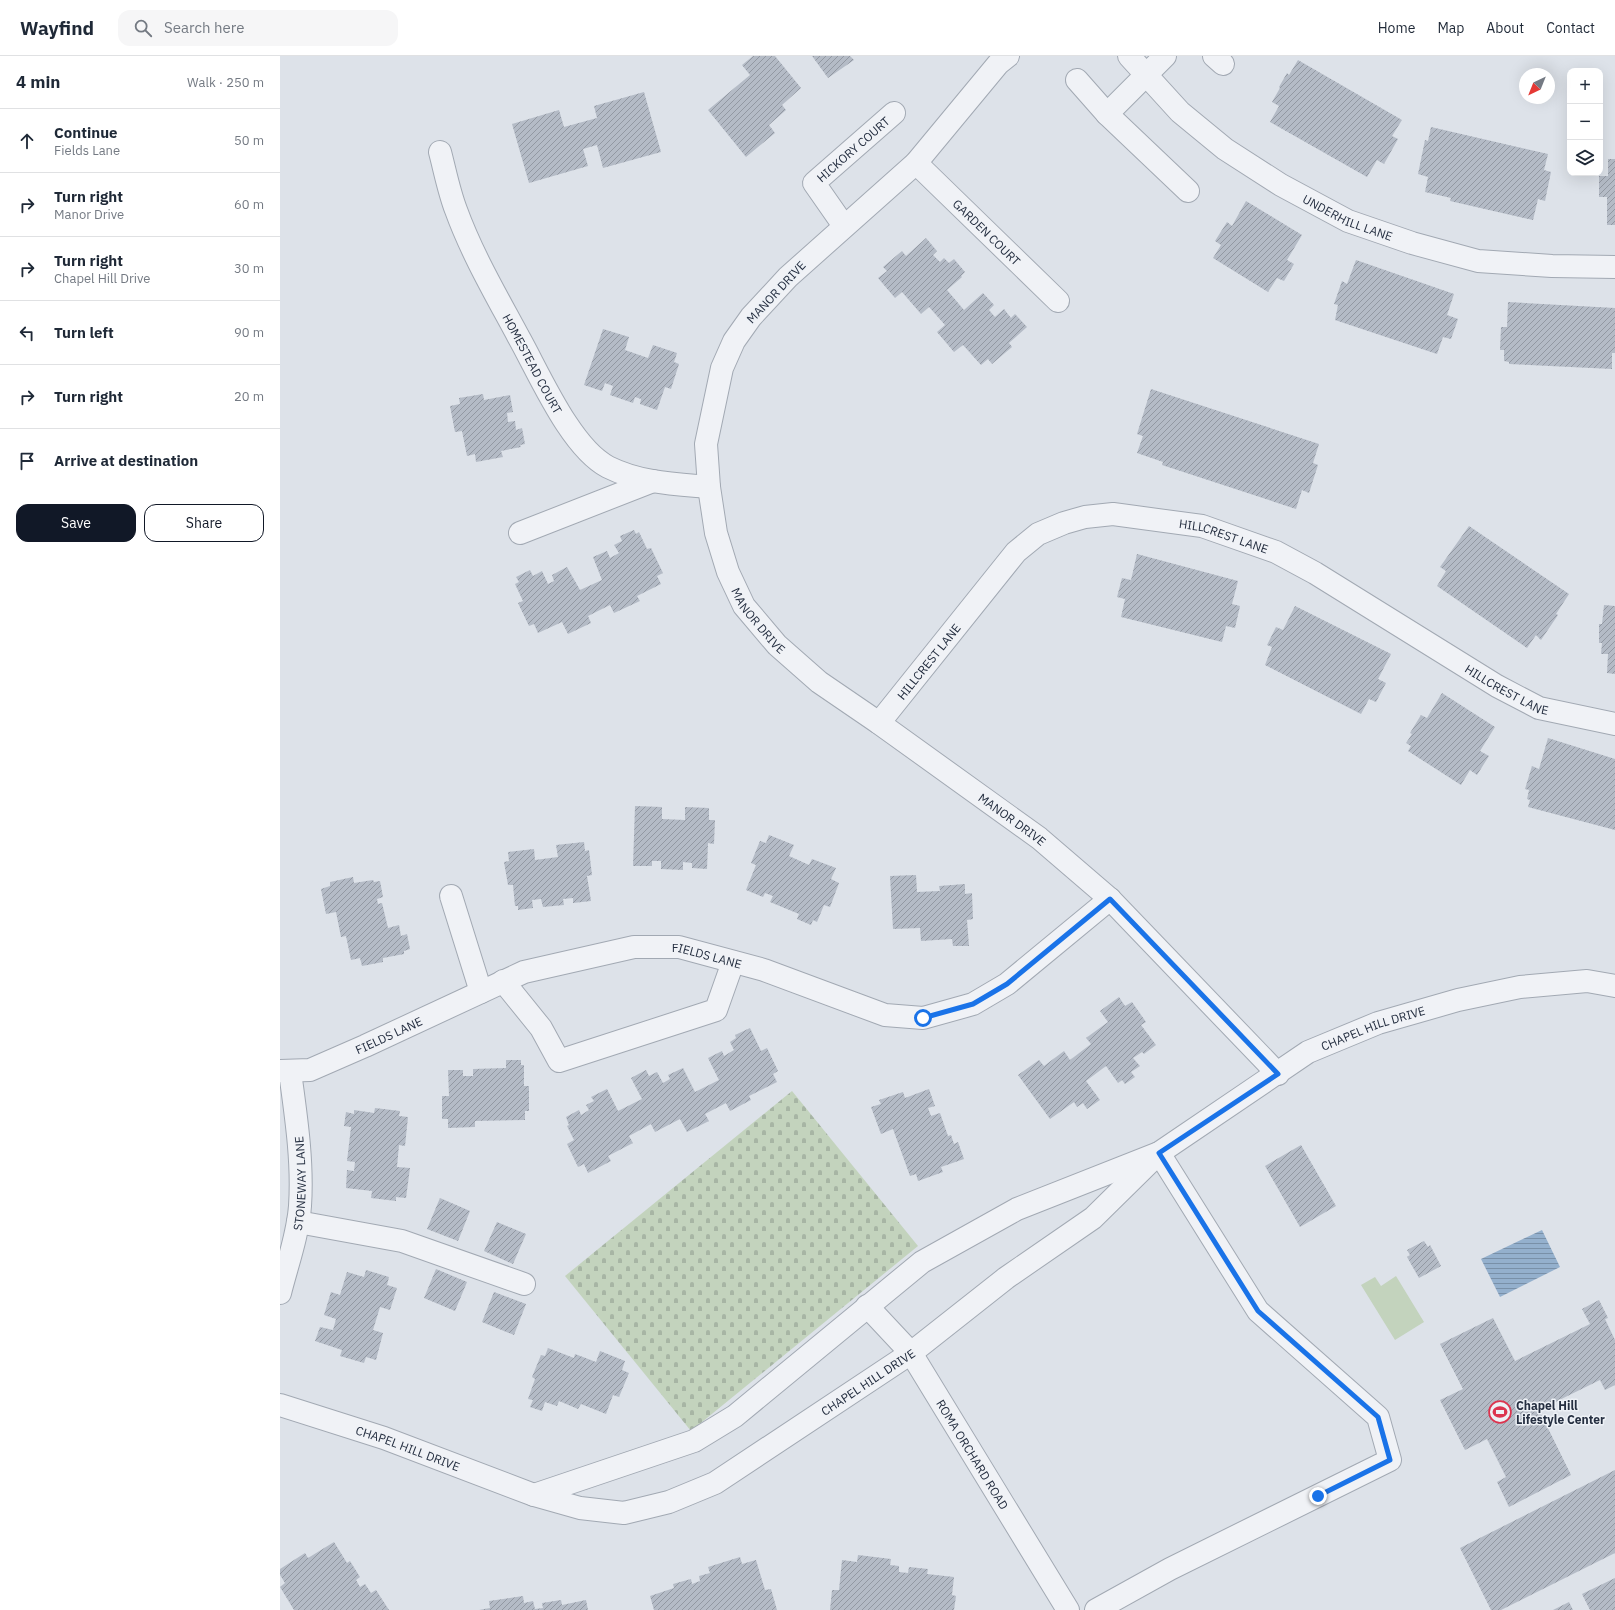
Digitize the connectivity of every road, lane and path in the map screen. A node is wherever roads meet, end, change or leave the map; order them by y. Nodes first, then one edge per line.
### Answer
1 (1129, 56) edge
2 (1165, 56) edge
3 (998, 59) edge
4 (1146, 75) junction
5 (1077, 80) dead end
6 (894, 113) dead end
7 (1107, 114) junction
8 (440, 152) dead end
9 (916, 164) junction
10 (1188, 191) dead end
11 (844, 226) junction
12 (1615, 267) edge
13 (1058, 301) dead end
14 (653, 481) junction
15 (709, 487) junction
16 (520, 533) dead end
17 (879, 722) junction
18 (1615, 724) edge
19 (451, 896) dead end
20 (1110, 899) junction
21 (733, 962) junction
22 (503, 982) junction
23 (1615, 986) edge
24 (481, 992) junction
25 (285, 1072) edge
26 (1278, 1074) junction
27 (1159, 1153) junction
28 (298, 1222) junction
29 (524, 1284) dead end
30 (280, 1293) edge
31 (867, 1306) junction
32 (911, 1353) junction
33 (280, 1405) edge
34 (534, 1495) junction
35 (1068, 1610) edge
36 (1096, 1610) edge

1 - 4 street, UNDERHILL LANE
2 - 4 street
3 - 9 street, MANOR DRIVE
4 - 7 street
4 - 12 street, UNDERHILL LANE
5 - 7 street
6 - 11 street, HICKORY COURT
7 - 10 street
8 - 14 street, HOMESTEAD COURT
9 - 11 street, MANOR DRIVE
9 - 13 street, GARDEN COURT
11 - 15 street, MANOR DRIVE
14 - 15 street, HOMESTEAD COURT
14 - 16 street
15 - 17 street, MANOR DRIVE
17 - 18 street, HILLCREST LANE
17 - 20 street, MANOR DRIVE
19 - 24 street
20 - 21 street, FIELDS LANE
20 - 26 street, MANOR DRIVE
21 - 22 street, FIELDS LANE
21 - 22 street
22 - 24 street, FIELDS LANE
23 - 26 street, CHAPEL HILL DRIVE
24 - 25 street, FIELDS LANE
25 - 28 street, STONEWAY LANE
26 - 27 street, CHAPEL HILL DRIVE
27 - 31 street, CHAPEL HILL DRIVE
27 - 32 street, CHAPEL HILL DRIVE
27 - 36 street
28 - 29 street
28 - 30 street, STONEWAY LANE
31 - 32 street, ROMA ORCHARD ROAD
31 - 34 street, CHAPEL HILL DRIVE
32 - 34 street, CHAPEL HILL DRIVE
32 - 35 street, ROMA ORCHARD ROAD
33 - 34 street, CHAPEL HILL DRIVE

